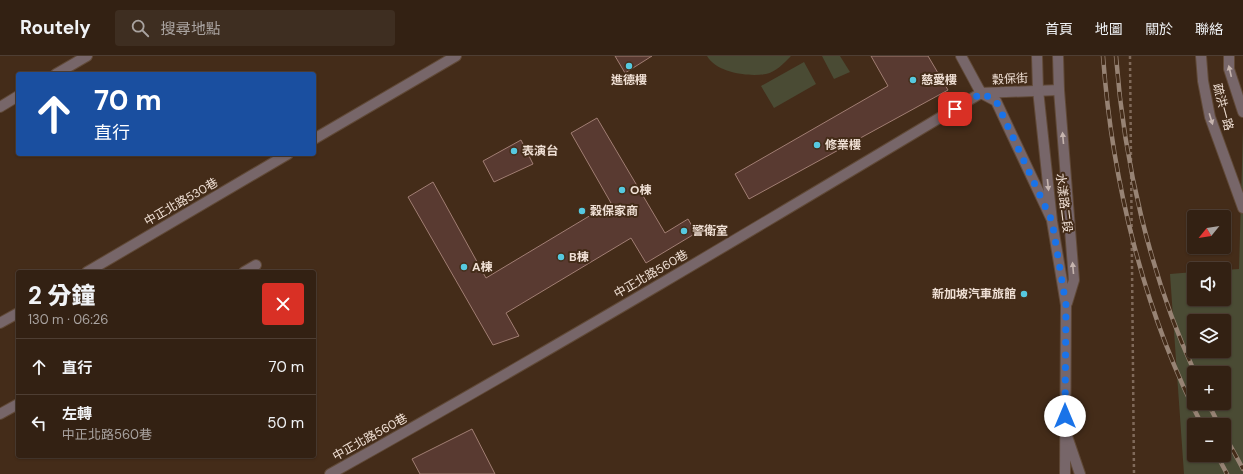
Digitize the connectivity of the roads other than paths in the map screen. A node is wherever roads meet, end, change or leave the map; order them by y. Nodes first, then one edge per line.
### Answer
1 (88, 56) edge
2 (456, 56) edge
3 (962, 56) edge
4 (1037, 56) edge
5 (1058, 56) edge
6 (1201, 56) edge
7 (1228, 56) edge
8 (60, 72) edge
9 (1038, 90) junction
10 (1059, 90) junction
11 (982, 93) junction
12 (16, 97) edge
13 (0, 107) edge
14 (1243, 112) edge
15 (316, 138) edge
16 (285, 156) edge
17 (1243, 208) edge
18 (1052, 221) junction
19 (256, 265) dead end
20 (90, 270) edge
21 (247, 270) edge
22 (1066, 305) junction
23 (16, 314) edge
24 (0, 323) edge
25 (16, 405) edge
26 (0, 414) edge
27 (1065, 432) junction
28 (330, 474) edge
29 (1065, 474) edge
30 (1080, 474) edge

1 - 8 street
2 - 15 street
3 - 11 street, 穀保街
4 - 9 street, 水漾路二段
5 - 10 street, 水漾路二段
6 -> 17 street, 疏洪一路
14 -> 7 street, 疏洪一路
9 - 10 street, 穀保街
9 - 11 street, 穀保街
9 -> 18 street, 水漾路二段
22 -> 10 street, 水漾路二段
11 - 18 street
11 - 28 street, 中正北路560巷
12 - 13 street
16 - 20 street, 中正北路530巷
18 - 22 street, 水漾路二段
19 - 21 street
22 - 27 street, 水漾路二段
23 - 24 street
25 - 26 street
27 - 29 street, 水漾路二段
27 - 30 street

